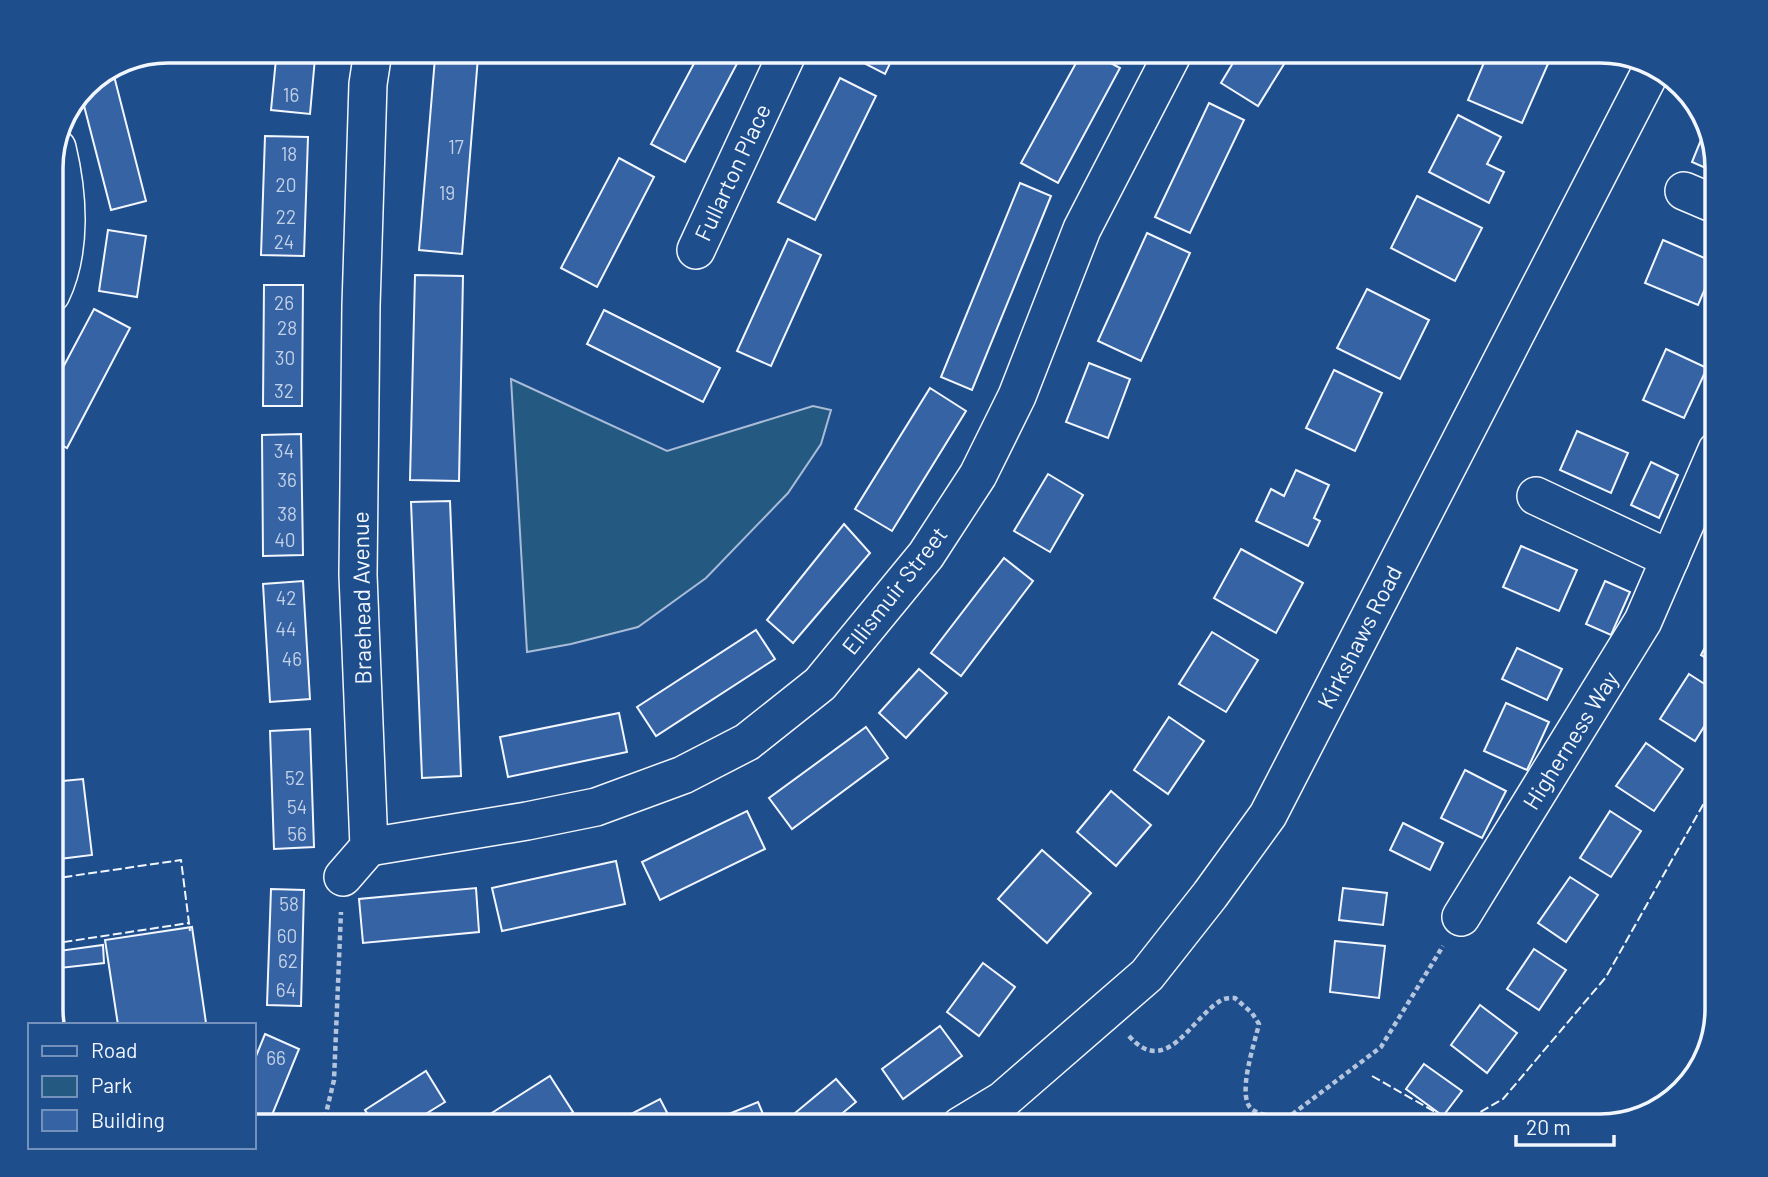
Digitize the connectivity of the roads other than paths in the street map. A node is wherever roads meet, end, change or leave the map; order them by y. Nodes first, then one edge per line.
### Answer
1 (371, 63) edge
2 (783, 63) edge
3 (1168, 63) edge
4 (1649, 76) edge
5 (63, 186) edge
6 (1684, 191) dead end
7 (1705, 200) edge
8 (696, 250) dead end
9 (63, 254) edge
10 (1705, 478) edge
11 (1536, 496) dead end
12 (1670, 559) junction
13 (369, 847) junction
14 (343, 877) road end
15 (1461, 917) road end
16 (980, 1114) edge

1 - 13 street, Braehead Avenue
2 - 8 street, Fullarton Place
3 - 13 street, Ellismuir Street
4 - 16 street, Kirkshaws Road
5 - 9 street
6 - 7 street
10 - 12 street, Higherness Way
11 - 12 street
12 - 15 street, Higherness Way
13 - 14 street

